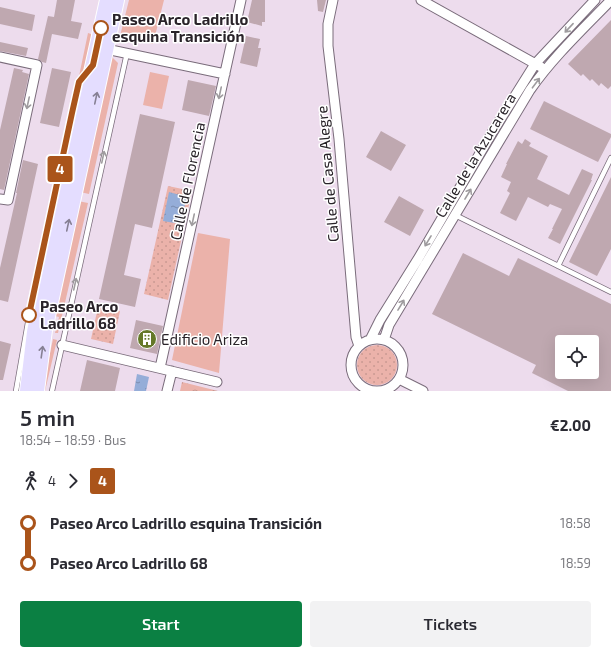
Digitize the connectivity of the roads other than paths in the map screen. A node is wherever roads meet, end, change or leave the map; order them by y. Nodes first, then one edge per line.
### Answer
1 (107, 0) edge
2 (117, 0) edge
3 (241, 0) edge
4 (333, 0) edge
5 (421, 0) edge
6 (595, 0) edge
7 (611, 0) edge
8 (106, 49) junction
9 (127, 53) junction
10 (0, 57) edge
11 (93, 61) junction
12 (535, 64) junction
13 (545, 70) junction
14 (225, 74) junction
15 (611, 158) edge
16 (0, 199) edge
17 (455, 215) junction
18 (558, 266) junction
19 (611, 292) edge
20 (370, 340) junction
21 (384, 340) junction
22 (62, 345) junction
23 (359, 346) junction
24 (160, 368) junction
25 (172, 371) junction
26 (399, 379) junction
27 (217, 382) dead end
28 (387, 390) edge
29 (16, 391) edge
30 (27, 391) edge
31 (37, 391) edge
32 (52, 391) edge
33 (167, 391) edge
34 (373, 391) edge
35 (422, 391) edge

1 - 11 main road
2 - 8 main road
3 - 14 street, Calle de Florencia
4 - 23 street, Calle de Casa Alegre
5 - 12 street
6 -> 12 street, Calle de la Azucarera
7 - 13 street, Calle de la Azucarera
8 - 9 street
8 - 11 street
31 -> 8 main road
9 - 14 street
22 -> 9 lane
10 -> 16 street
11 - 29 lane
11 - 30 main road
12 - 13 street
12 -> 20 street, Calle de la Azucarera
17 -> 13 street, Calle de la Azucarera
14 -> 24 street, Calle de Florencia
15 - 18 lane
17 - 18 lane
21 -> 17 street, Calle de la Azucarera
18 - 19 lane
20 - 21 street
20 - 23 street
21 - 26 street
22 - 24 street
22 - 32 lane
23 - 34 street
24 - 25 street
25 - 27 street
25 - 33 street
26 - 28 street
26 - 35 street
28 - 34 street

